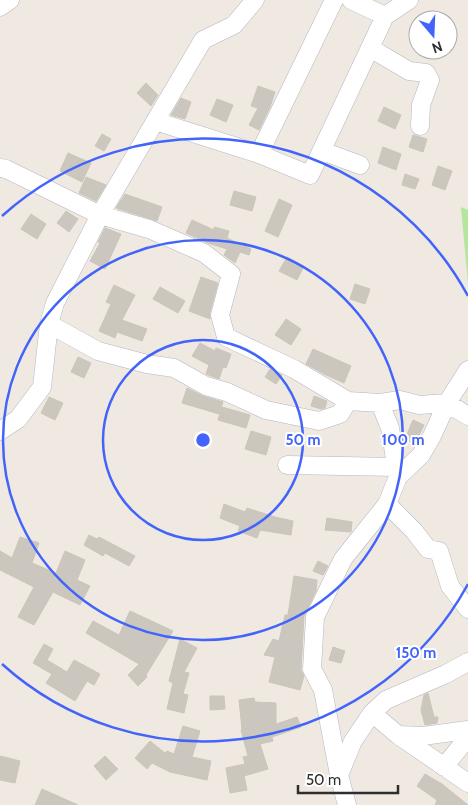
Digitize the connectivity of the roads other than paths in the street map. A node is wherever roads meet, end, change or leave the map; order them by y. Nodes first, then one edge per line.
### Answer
1 (10, 0) edge
2 (255, 0) edge
3 (334, 0) edge
4 (350, 0) edge
5 (408, 0) edge
6 (0, 7) edge
7 (385, 16) junction
8 (370, 48) junction
9 (155, 121) junction
10 (420, 126) dead end
11 (322, 151) junction
12 (259, 154) junction
13 (360, 165) dead end
14 (0, 168) edge
15 (100, 214) junction
16 (49, 324) junction
17 (468, 370) edge
18 (348, 401) junction
19 (380, 402) junction
20 (447, 403) junction
21 (468, 416) edge
22 (0, 431) edge
23 (287, 465) dead end
24 (397, 472) junction
25 (387, 504) junction
26 (468, 609) edge
27 (468, 662) edge
28 (372, 713) junction
29 (468, 730) edge
30 (398, 736) junction
31 (468, 737) edge
32 (444, 767) junction
33 (339, 776) junction
34 (468, 783) edge
35 (346, 805) edge

1 - 6 street
2 - 9 street
3 - 12 street
4 - 7 street
5 - 7 street
7 - 8 street
8 - 10 street
8 - 11 street
9 - 12 street
9 - 15 street
11 - 12 street
11 - 13 street
14 - 15 street
15 - 16 street
15 - 18 street
16 - 18 street
16 - 22 street
17 - 20 street
18 - 19 street
19 - 20 street
19 - 24 street
20 - 21 street
20 - 24 street
23 - 24 street
24 - 25 street
25 - 26 street
25 - 33 street
27 - 28 street
28 - 30 street
28 - 33 street
29 - 30 street
30 - 32 street
31 - 32 street
32 - 34 street
33 - 35 street

